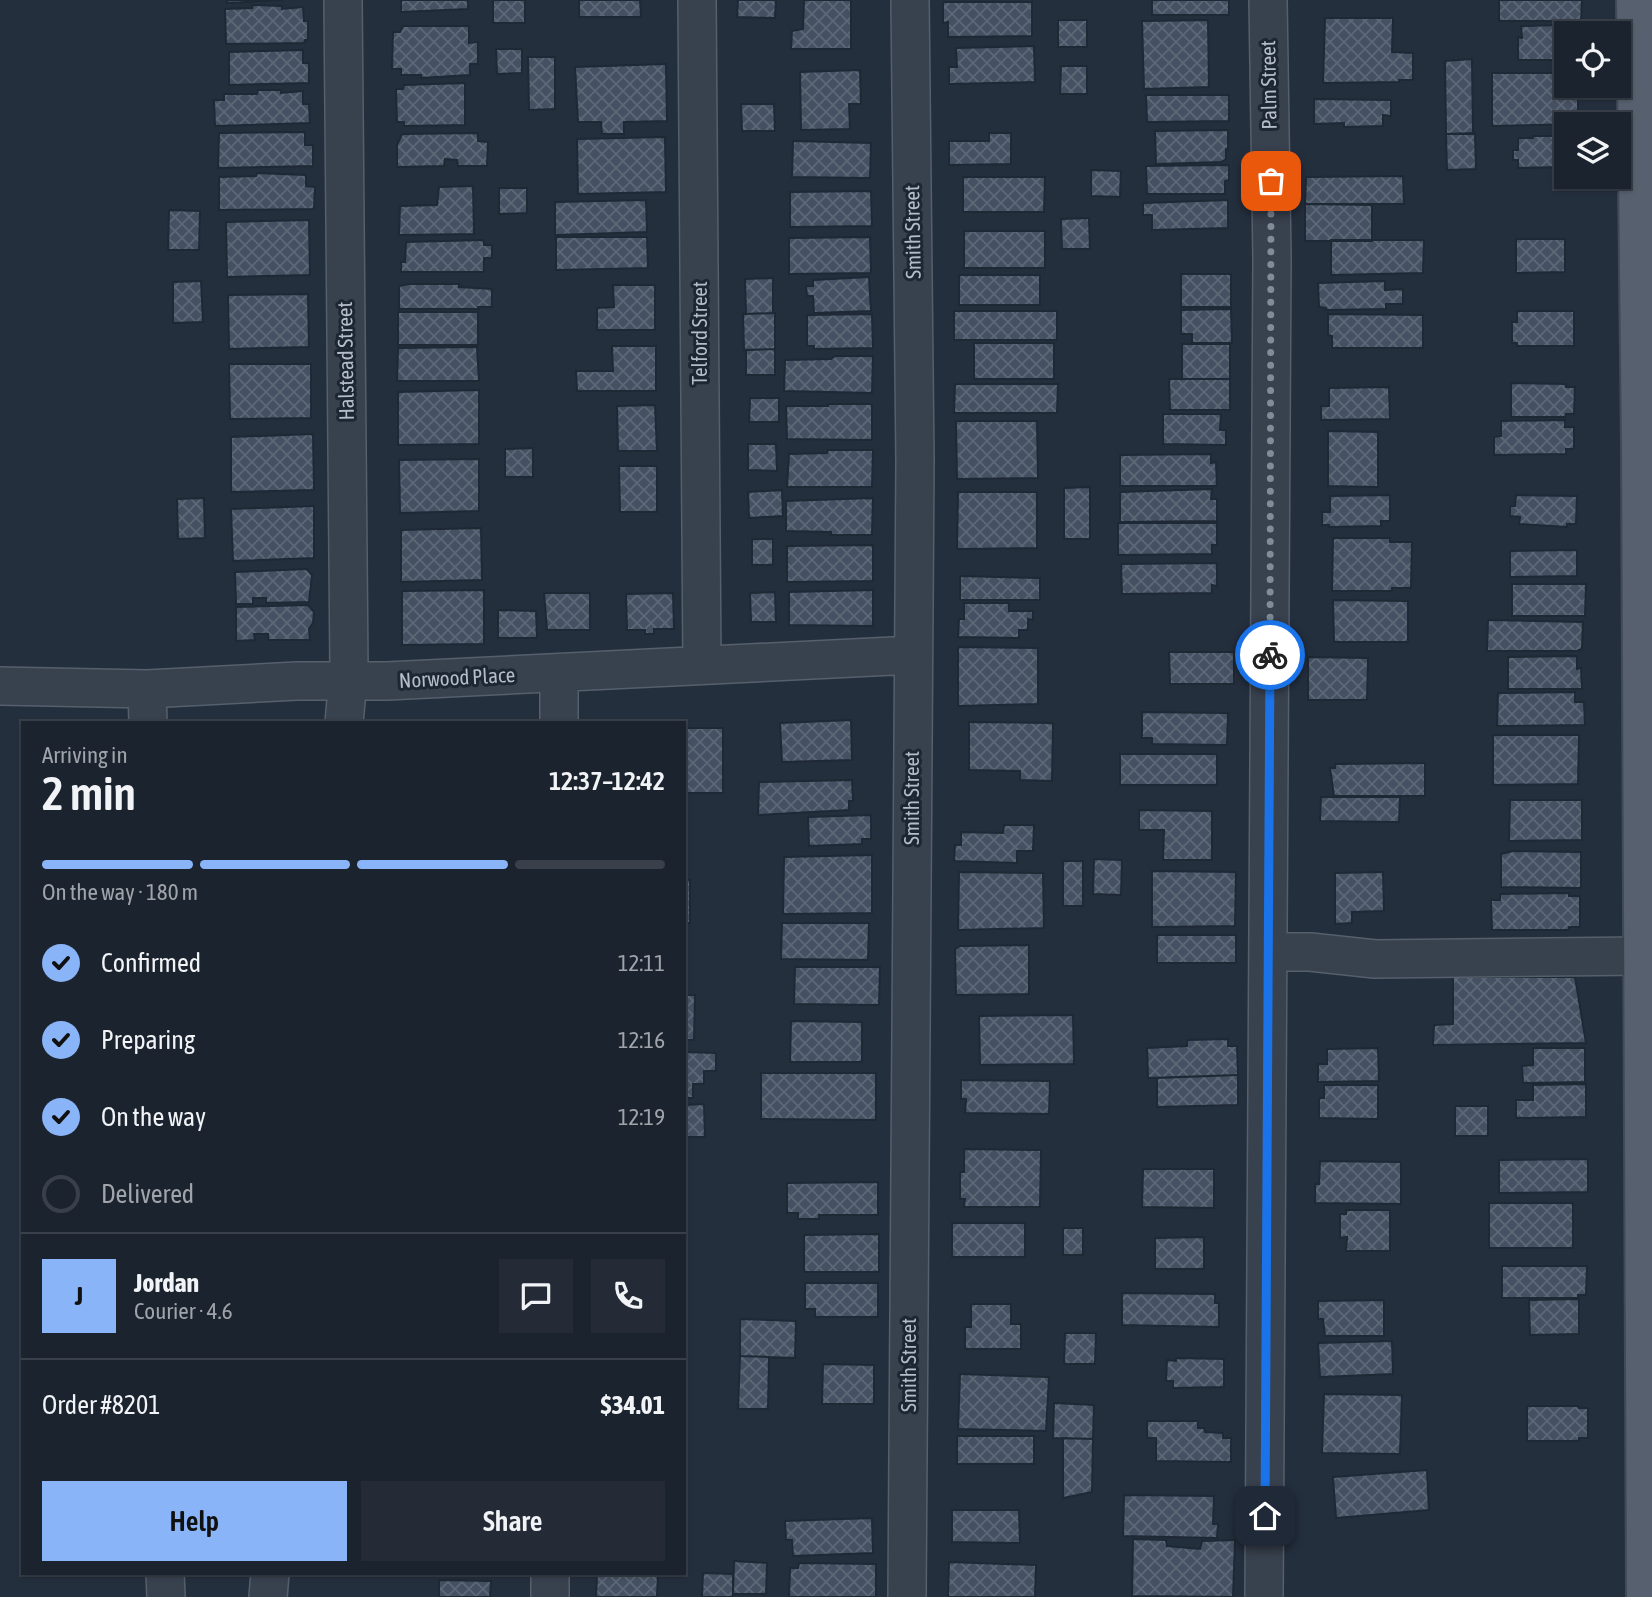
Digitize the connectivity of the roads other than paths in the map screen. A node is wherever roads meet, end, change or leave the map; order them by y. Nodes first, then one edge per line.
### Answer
1 (343, 0) edge
2 (697, 0) edge
3 (911, 0) edge
4 (1268, 0) edge
5 (1636, 0) edge
6 (1645, 81) edge
7 (1647, 444) edge
8 (913, 654) junction
9 (702, 665) junction
10 (559, 673) junction
11 (348, 682) junction
12 (0, 685) edge
13 (147, 706) edge
14 (344, 721) edge
15 (559, 721) edge
16 (1647, 810) edge
17 (1268, 952) junction
18 (1643, 956) junction
19 (1648, 1173) edge
20 (165, 1575) edge
21 (270, 1575) edge
22 (550, 1575) edge
23 (166, 1597) edge
24 (268, 1597) edge
25 (550, 1597) edge
26 (907, 1597) edge
27 (1264, 1597) edge
28 (1646, 1597) edge

1 - 11 street, Halstead Street
2 - 9 street, Telford Street
3 - 8 street, Smith Street
4 - 17 street, Palm Street
5 - 6 main road
6 - 7 main road
7 - 16 main road
8 - 9 street, Norwood Place
8 - 26 street, Smith Street
9 - 10 street, Norwood Place
10 - 11 street, Norwood Place
10 - 15 street
11 - 13 street, Norwood Place
11 - 14 street, Halstead Street
12 - 13 street, Norwood Place
16 - 18 main road
17 - 18 street
17 - 27 street, Palm Street
18 - 19 main road
19 - 28 main road
20 - 23 street
21 - 24 street
22 - 25 street

